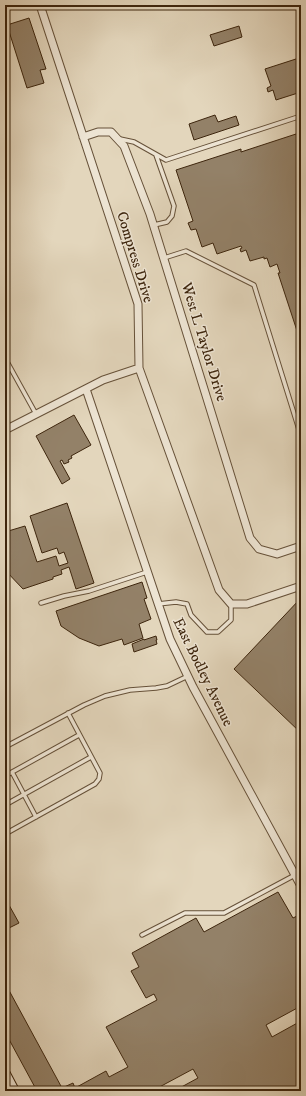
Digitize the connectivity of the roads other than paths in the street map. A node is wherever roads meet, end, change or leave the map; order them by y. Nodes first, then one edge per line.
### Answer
1 (40, 5) edge
2 (202, 5) edge
3 (195, 7) dead end
4 (301, 116) edge
5 (83, 137) junction
6 (117, 138) junction
7 (156, 155) junction
8 (154, 225) junction
9 (164, 258) junction
10 (5, 358) edge
11 (138, 368) junction
12 (86, 389) junction
13 (36, 414) junction
14 (5, 430) edge
15 (301, 436) edge
16 (301, 546) edge
17 (147, 572) junction
18 (301, 586) edge
19 (41, 603) dead end
20 (158, 604) junction
21 (231, 604) junction
22 (188, 676) junction
23 (68, 713) junction
24 (79, 735) junction
25 (5, 747) edge
26 (91, 757) junction
27 (12, 772) junction
28 (5, 776) edge
29 (24, 794) junction
30 (5, 805) edge
31 (36, 817) junction
32 (5, 834) edge
33 (295, 875) junction
34 (301, 886) edge
35 (142, 935) dead end
36 (5, 1074) edge
37 (14, 1091) edge

1 - 5 street, Compress Drive
2 - 3 lane
4 - 7 lane
5 - 6 street
5 - 11 street, Compress Drive
6 - 7 lane
6 - 8 street, West L Taylor Drive
7 - 8 lane
8 - 9 street, West L Taylor Drive
9 - 15 lane
9 - 16 street, West L Taylor Drive
10 - 13 lane
11 - 12 street
11 - 21 street, Compress Drive
12 - 13 street
12 - 17 street, East Bodley Avenue
13 - 14 street
17 - 19 lane
17 - 20 street, East Bodley Avenue
18 - 21 street
20 - 21 lane
20 - 22 street, East Bodley Avenue
22 - 23 lane
22 - 33 street, East Bodley Avenue
23 - 24 lane
23 - 25 lane
24 - 26 lane
24 - 27 lane
26 - 29 lane
26 - 31 lane
27 - 28 lane
27 - 29 lane
29 - 30 lane
29 - 31 lane
31 - 32 lane
33 - 34 street, East Bodley Avenue
33 - 35 lane
36 - 37 main road

